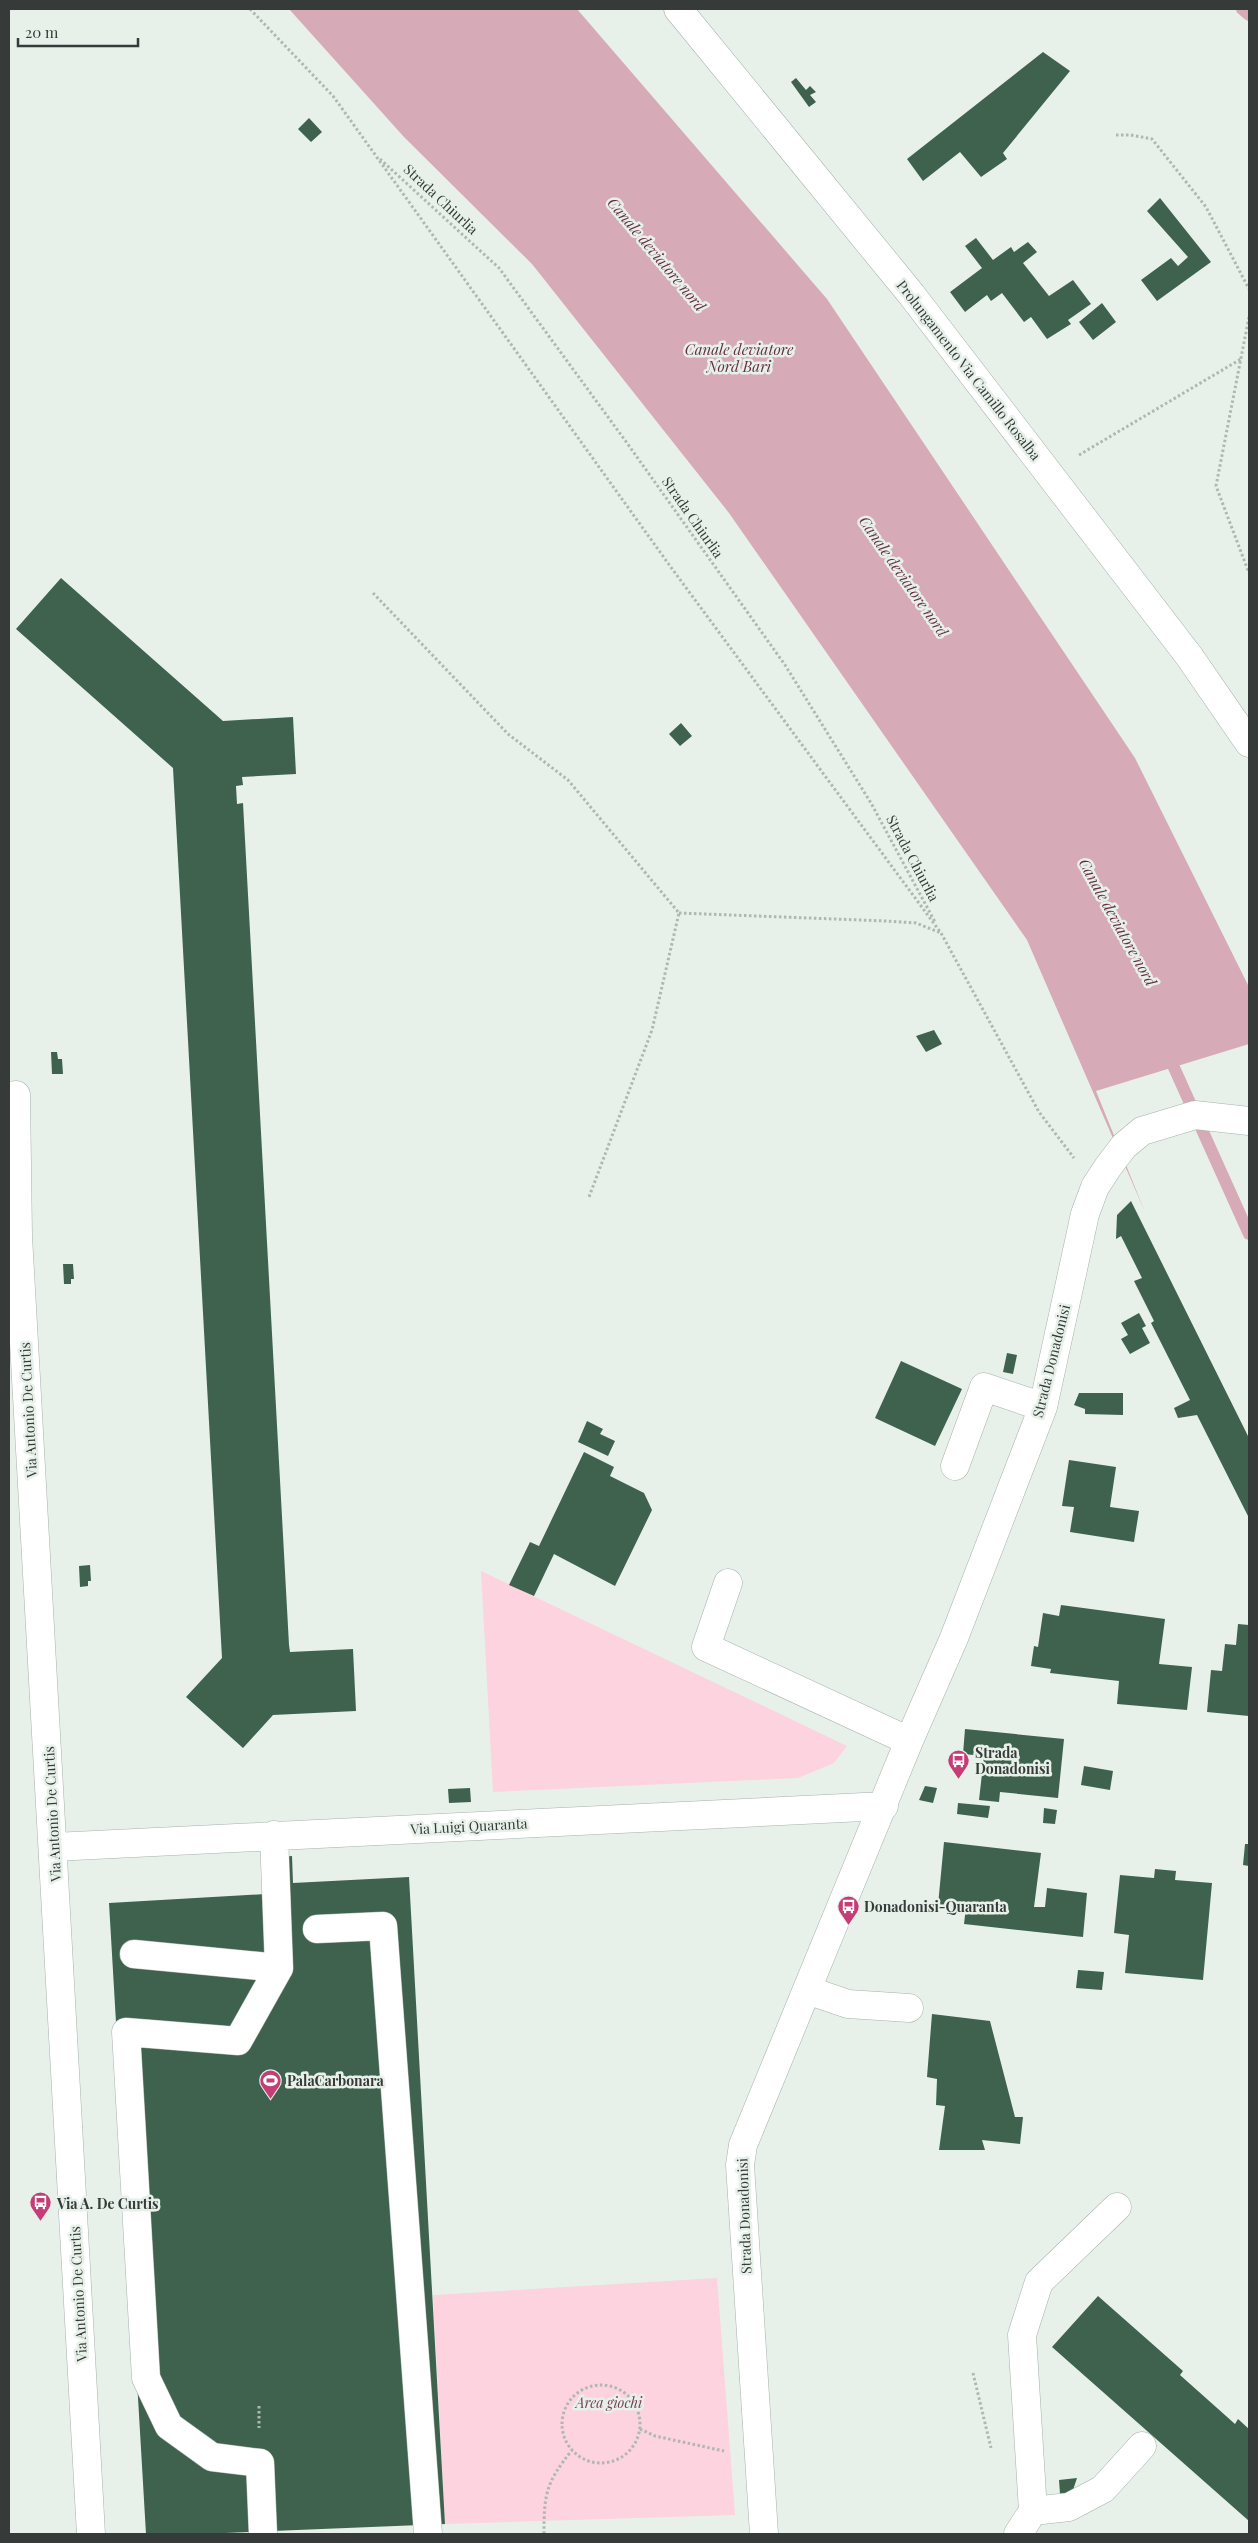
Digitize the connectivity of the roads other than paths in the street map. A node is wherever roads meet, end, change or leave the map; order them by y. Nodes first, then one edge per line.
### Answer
1 (678, 9) edge
2 (1249, 743) edge
3 (16, 1094) dead end
4 (1249, 1121) edge
5 (1043, 1407) junction
6 (955, 1466) dead end
7 (728, 1583) dead end
8 (909, 1741) junction
9 (884, 1806) junction
10 (274, 1835) junction
11 (54, 1846) junction
12 (317, 1929) dead end
13 (134, 1954) dead end
14 (279, 1968) junction
15 (807, 1990) junction
16 (908, 2008) dead end
17 (1118, 2207) dead end
18 (1142, 2446) dead end
19 (1034, 2511) junction
20 (91, 2534) edge
21 (263, 2534) edge
22 (428, 2534) edge
23 (764, 2534) edge
24 (1018, 2534) edge

1 - 2 street, Prolungamento Via Camillo Rosalba
3 - 11 street, Via Antonio De Curtis
4 - 5 street, Strada Donadonisi
5 - 6 street
5 - 8 street, Strada Donadonisi
7 - 8 street
8 - 9 street, Strada Donadonisi
9 - 10 street, Via Luigi Quaranta
9 - 15 street, Strada Donadonisi
10 - 11 street, Via Luigi Quaranta
10 - 14 street
11 - 20 street, Via Antonio De Curtis
12 - 22 street
13 - 14 street
14 - 21 street
15 - 16 street
15 - 23 street, Strada Donadonisi
17 - 19 street
18 - 19 street
19 - 24 street

